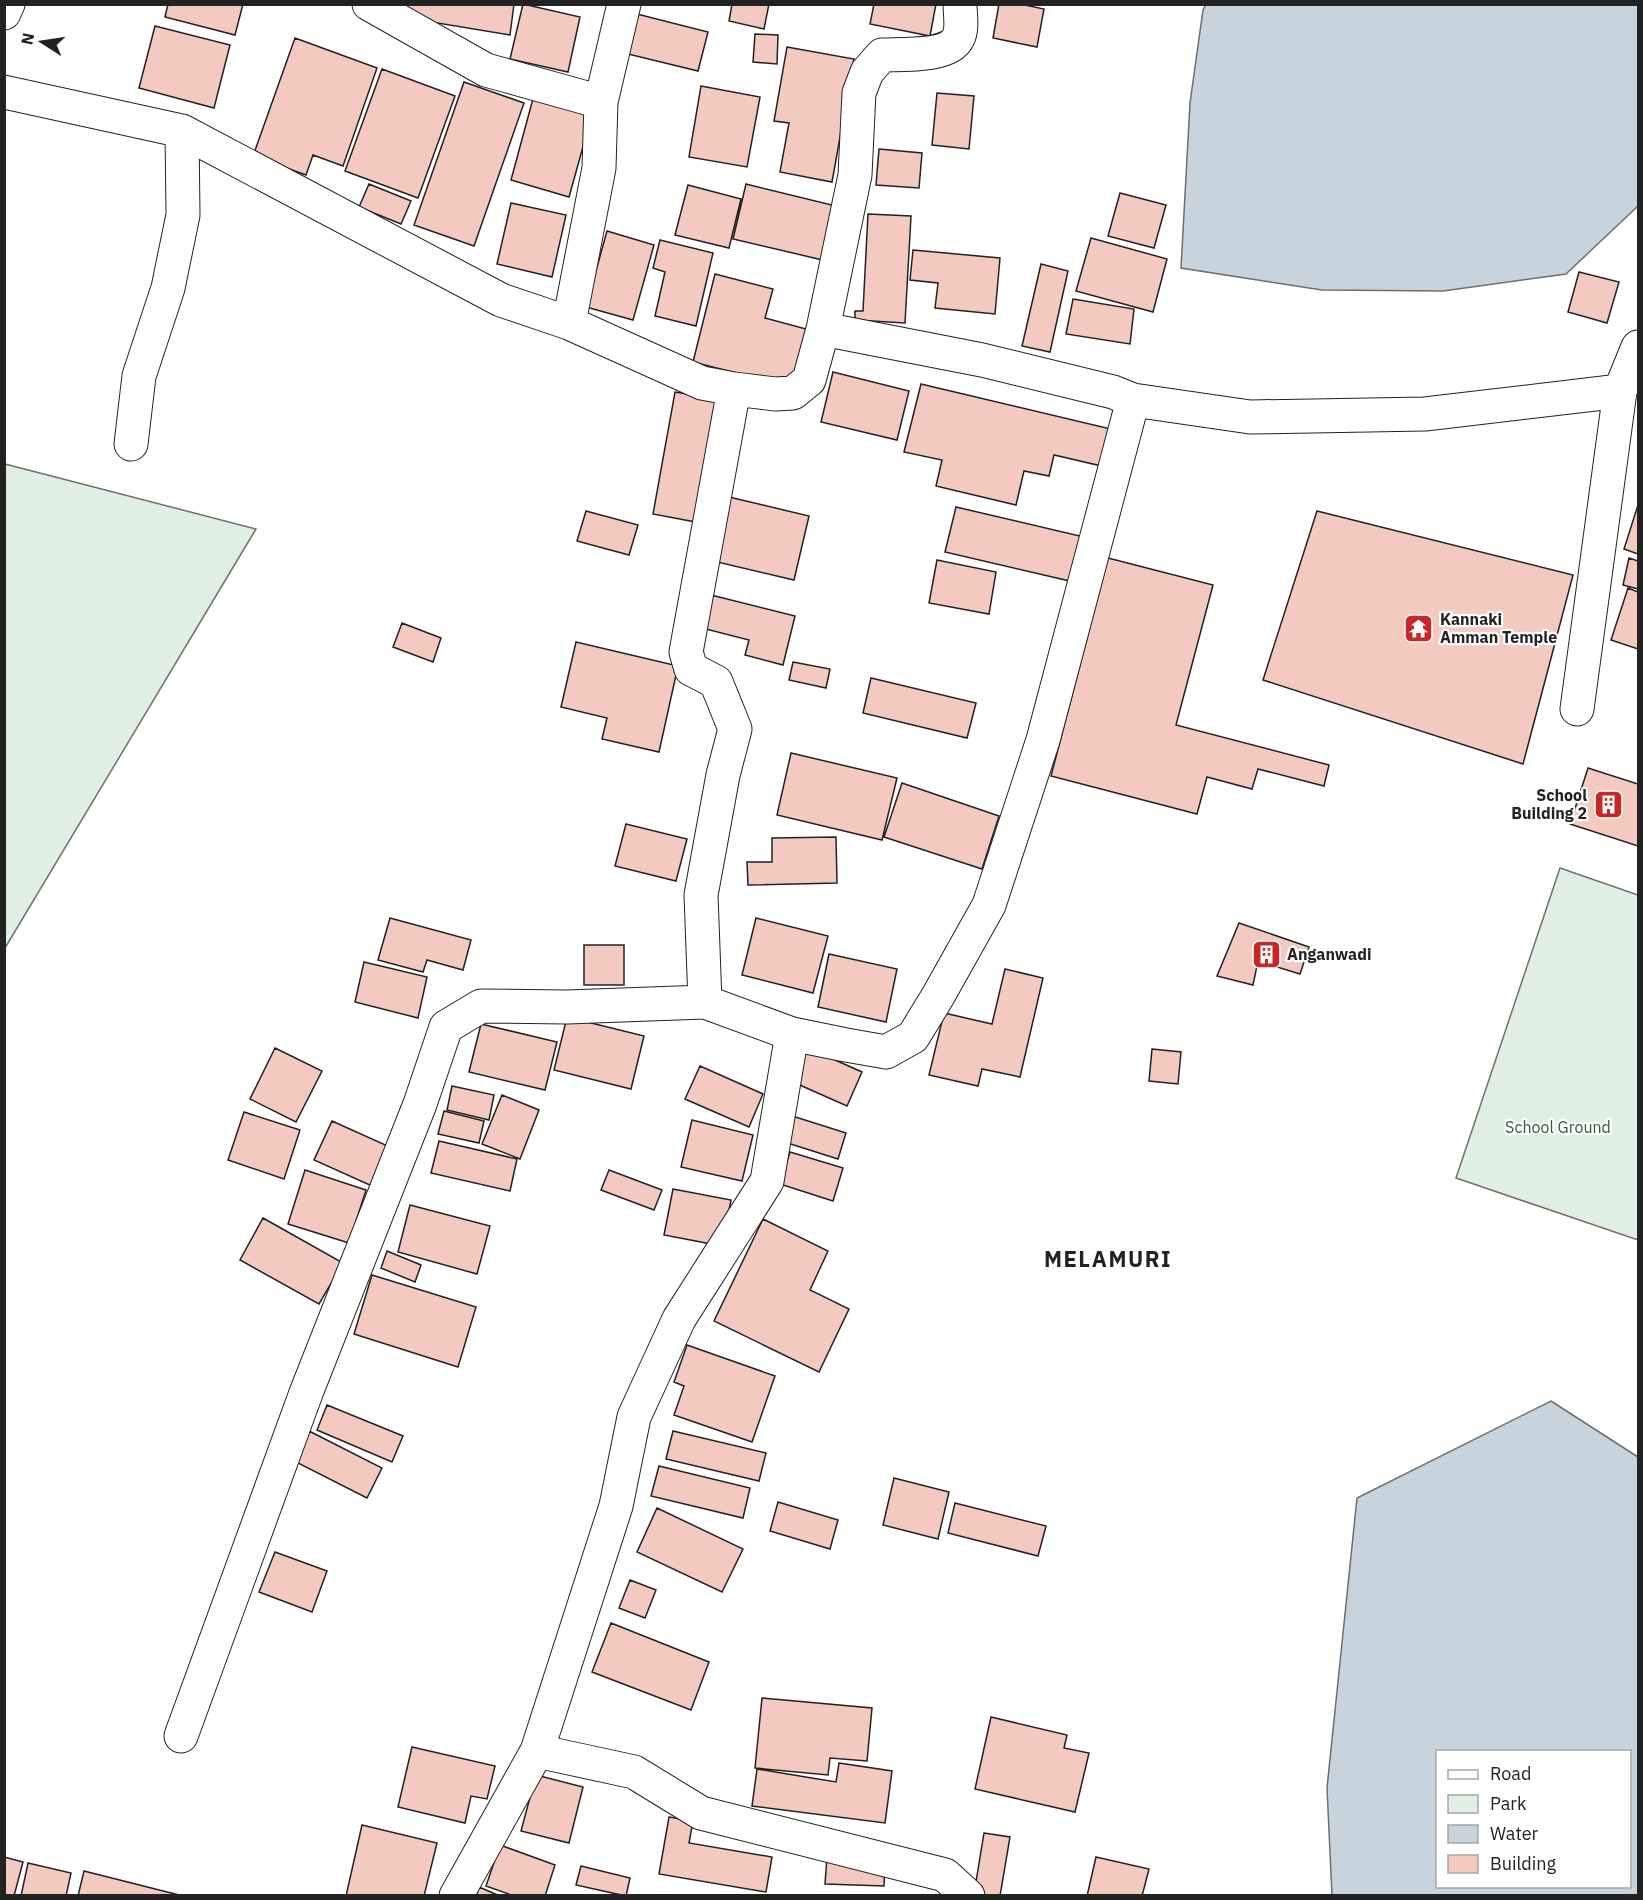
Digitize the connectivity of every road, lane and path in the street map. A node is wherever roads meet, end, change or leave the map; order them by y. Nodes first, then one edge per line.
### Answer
1 (8, 4) edge
2 (369, 4) edge
3 (624, 4) edge
4 (960, 4) edge
5 (4, 12) edge
6 (4, 92) edge
7 (601, 102) junction
8 (183, 131) junction
9 (569, 323) junction
10 (824, 329) junction
11 (1638, 347) edge
12 (734, 390) junction
13 (1620, 392) junction
14 (1133, 399) junction
15 (131, 444) dead end
16 (1577, 710) dead end
17 (705, 1002) junction
18 (792, 1034) junction
19 (181, 1736) dead end
20 (537, 1751) junction
21 (952, 1889) edge
22 (456, 1896) edge

1 - 5 street
2 - 7 street
3 - 7 street
4 - 10 street
6 - 8 street
7 - 9 street
8 - 9 street
8 - 15 street
9 - 12 street
10 - 12 street
10 - 14 street
11 - 13 street
12 - 17 street
13 - 14 street
13 - 16 street
14 - 18 street
17 - 18 street
17 - 19 street
18 - 20 street
20 - 21 street
20 - 22 street

